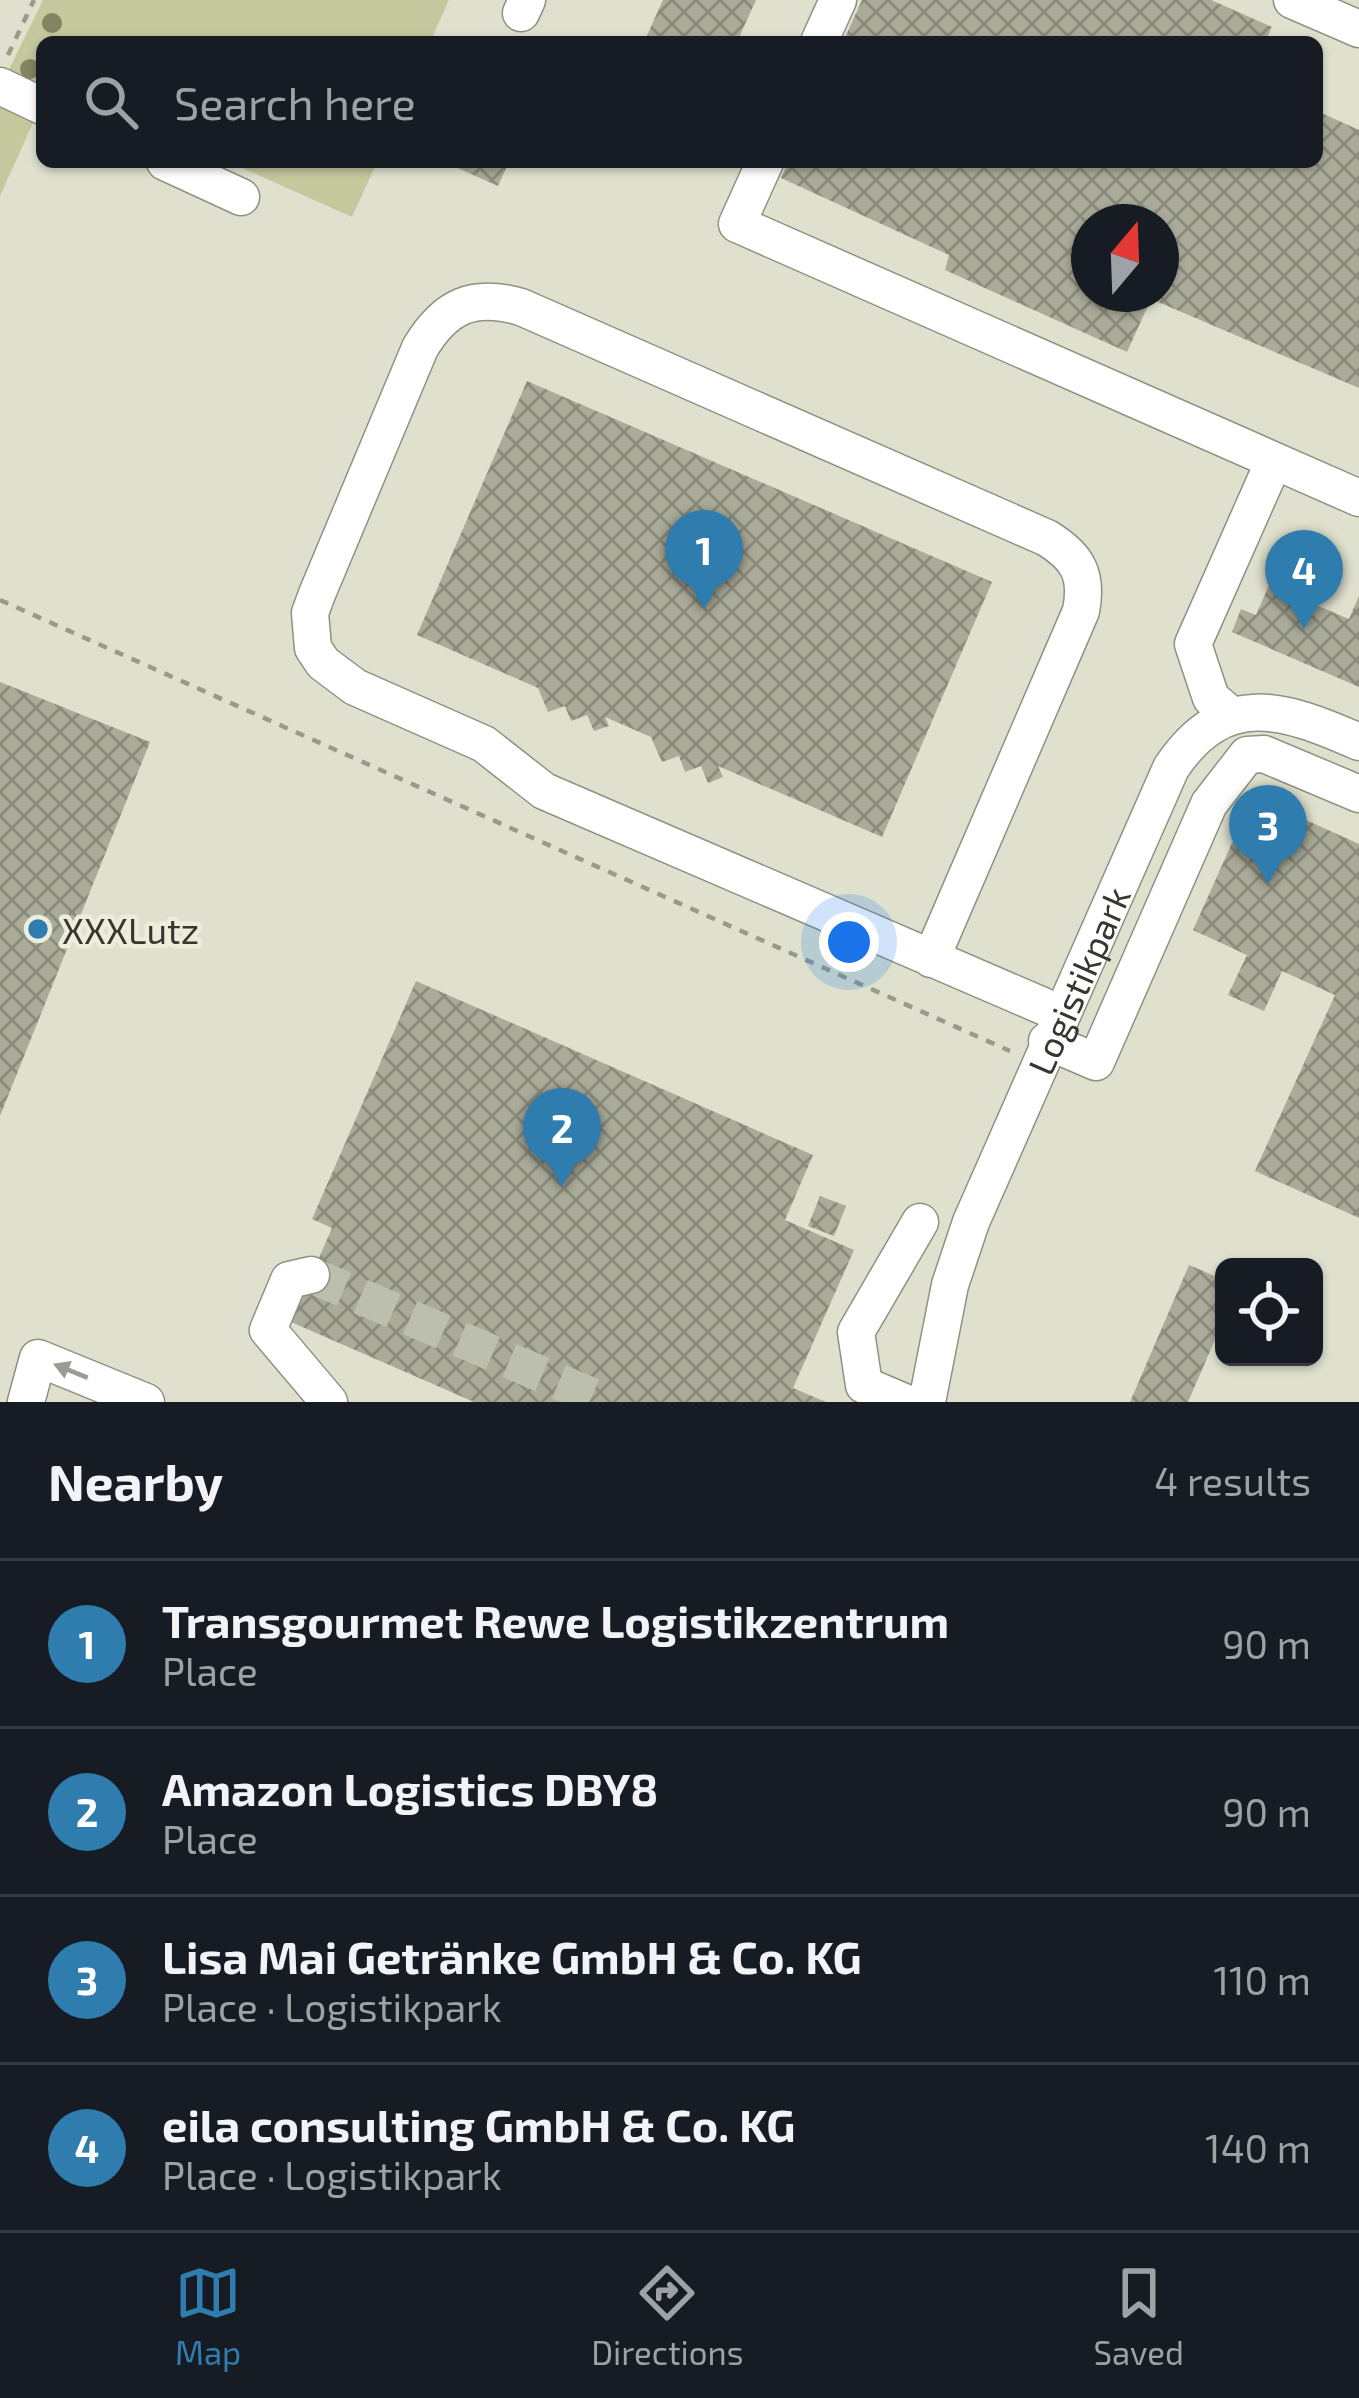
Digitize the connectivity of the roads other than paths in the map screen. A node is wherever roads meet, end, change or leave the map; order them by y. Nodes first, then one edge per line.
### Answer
1 (838, 0) edge
2 (1292, 0) edge
3 (1359, 29) edge
4 (822, 36) edge
5 (0, 86) edge
6 (36, 103) edge
7 (178, 168) edge
8 (762, 168) edge
9 (242, 197) dead end
10 (1274, 461) junction
11 (1359, 499) edge
12 (1231, 715) junction
13 (1359, 742) edge
14 (1359, 794) edge
15 (931, 959) junction
16 (1048, 1039) junction
17 (920, 1222) dead end
18 (311, 1275) dead end
19 (26, 1402) edge
20 (146, 1402) edge
21 (329, 1402) edge
22 (904, 1402) edge
23 (927, 1402) edge

1 - 4 street
2 - 3 street
5 - 6 street
7 - 9 street
8 - 10 street
10 - 11 street
10 - 12 street
12 - 13 street
12 - 16 street, Logistikpark
14 - 16 street
15 - 15 street
15 - 16 street
16 - 23 street, Logistikpark
17 - 22 street
18 - 21 street
20 -> 19 street

